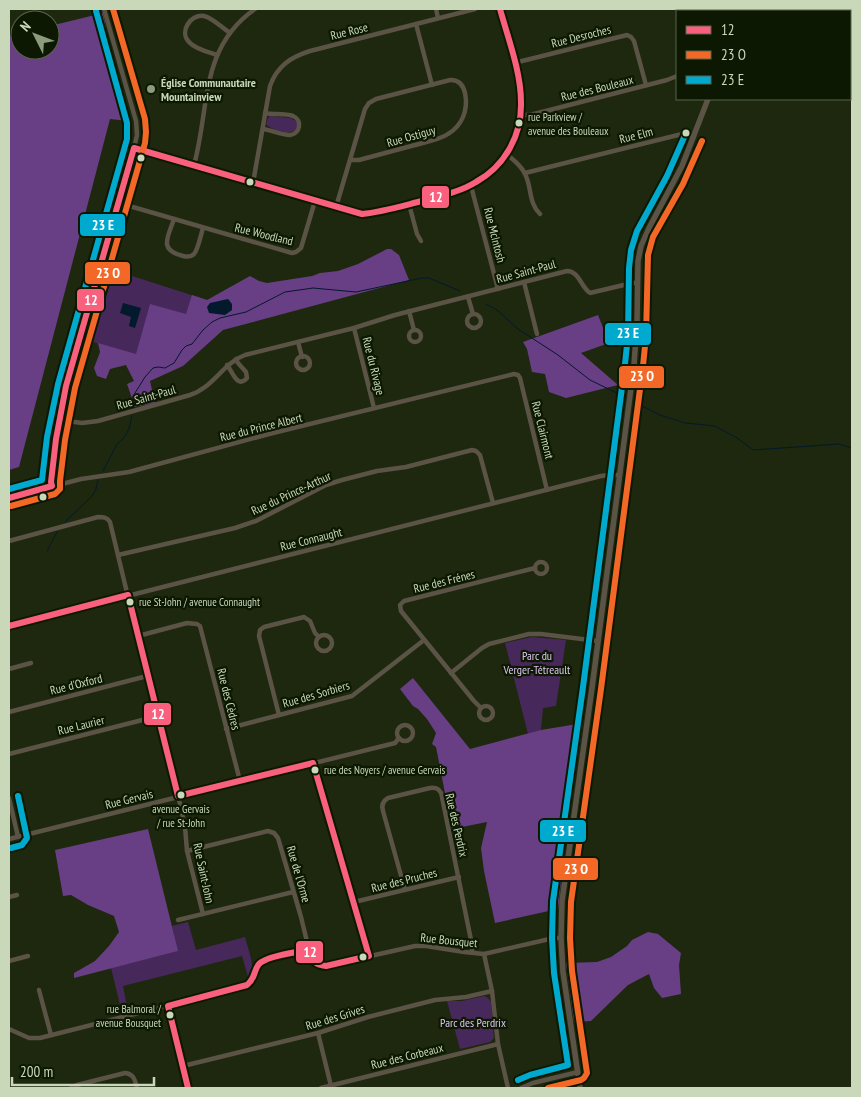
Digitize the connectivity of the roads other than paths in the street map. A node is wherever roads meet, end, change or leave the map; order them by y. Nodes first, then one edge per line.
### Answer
1 (104, 9) edge
2 (255, 9) edge
3 (436, 9) edge
4 (474, 9) edge
5 (500, 9) edge
6 (438, 18) junction
7 (416, 24) junction
8 (230, 33) junction
9 (217, 55) junction
10 (514, 63) junction
11 (676, 76) edge
12 (432, 85) junction
13 (646, 85) junction
14 (708, 100) edge
15 (265, 114) junction
16 (520, 115) junction
17 (263, 129) junction
18 (694, 137) junction
19 (134, 148) junction
20 (506, 154) junction
21 (350, 160) junction
22 (194, 165) junction
23 (525, 173) junction
24 (253, 183) junction
25 (471, 186) junction
26 (315, 201) junction
27 (119, 203) junction
28 (409, 204) junction
29 (336, 207) junction
30 (540, 214) dead end
31 (174, 219) junction
32 (203, 228) junction
33 (421, 240) dead end
34 (524, 282) junction
35 (638, 283) junction
36 (498, 289) junction
37 (468, 297) junction
38 (409, 312) junction
39 (473, 314) dead end
40 (354, 328) junction
41 (414, 330) dead end
42 (537, 334) dead end
43 (298, 342) junction
44 (302, 357) dead end
45 (236, 359) junction
46 (227, 365) junction
47 (518, 375) joint
48 (374, 408) junction
49 (60, 420) junction
50 (620, 475) junction
51 (52, 486) junction
52 (548, 490) junction
53 (9, 498) edge
54 (493, 503) junction
55 (9, 540) edge
56 (118, 555) junction
57 (535, 568) dead end
58 (128, 596) junction
59 (9, 626) edge
60 (138, 636) junction
61 (319, 637) dead end
62 (424, 640) junction
63 (598, 641) junction
64 (31, 663) dead end
65 (9, 669) edge
66 (451, 673) junction
67 (148, 676) junction
68 (481, 708) dead end
69 (9, 712) edge
70 (279, 715) junction
71 (158, 716) junction
72 (226, 728) junction
73 (399, 738) dead end
74 (9, 754) edge
75 (313, 763) junction
76 (240, 781) junction
77 (178, 796) junction
78 (9, 798) edge
79 (18, 837) junction
80 (9, 839) edge
81 (187, 851) junction
82 (458, 877) junction
83 (405, 890) junction
84 (293, 892) junction
85 (17, 895) dead end
86 (9, 897) edge
87 (354, 902) junction
88 (203, 914) junction
89 (178, 920) dead end
90 (561, 938) junction
91 (309, 950) junction
92 (472, 953) junction
93 (484, 954) junction
94 (28, 956) dead end
95 (369, 956) junction
96 (9, 961) edge
97 (39, 990) dead end
98 (492, 991) junction
99 (168, 1006) junction
100 (9, 1029) edge
101 (318, 1033) junction
102 (50, 1035) junction
103 (498, 1044) junction
104 (183, 1066) junction
105 (578, 1072) junction
106 (330, 1086) junction
107 (71, 1088) edge
108 (137, 1088) edge
109 (188, 1088) edge
110 (321, 1088) edge
111 (508, 1088) edge
112 (521, 1088) edge
113 (580, 1088) edge

1 - 19 street
2 - 8 street
3 - 6 street
4 - 6 street, Rue Rose
5 - 10 street
6 - 7 street, Rue Rose
7 - 12 street
7 - 15 street, Rue Rose
8 - 9 street
8 - 9 street
9 - 22 street
10 - 13 street, Rue Desroches
10 - 16 street
11 - 13 street, Rue des Bouleaux
12 - 21 street, Rue Ostiguy
12 - 21 street, Rue Ostiguy
13 - 16 street, Rue des Bouleaux
14 - 18 street
15 - 17 street, Rue Rose
15 - 17 street
16 - 20 street
17 - 24 street, Rue Rose
18 - 23 street, Rue Elm
18 - 35 street
19 - 22 street
19 - 27 street
20 - 23 street
20 - 25 street
21 - 29 street, Rue Ostiguy
22 - 24 street
23 - 30 street
24 - 26 street
25 - 28 street
25 - 36 street, Rue McIntosh
26 - 29 street
26 - 32 street, Rue Woodland
27 - 31 street, Rue Woodland
27 - 49 street
28 - 29 street
28 - 33 street
31 - 32 street, Rue Woodland
31 - 32 street
34 - 35 street, Rue Saint-Paul
34 - 36 street, Rue Saint-Paul
34 - 42 street
35 - 50 street
36 - 37 street, Rue Saint-Paul
37 - 38 street, Rue Saint-Paul
37 - 39 street
38 - 40 street, Rue Saint-Paul
38 - 41 street
40 - 43 street, Rue Saint-Paul
40 - 48 street, Rue du Rivage
43 - 44 street
43 - 45 street, Rue Saint-Paul
45 - 46 street, Rue Saint-Paul
45 - 46 street
46 - 49 street, Rue Saint-Paul
47 - 48 street, Rue du Prince Albert
47 - 52 street, Rue Clairmont
48 - 51 street, Rue du Prince Albert
49 - 51 street
50 - 52 street, Rue Connaught
50 - 63 street
51 - 53 street, Rue du Prince Albert
52 - 54 street, Rue Connaught
54 - 56 street, Rue du Prince-Arthur
54 - 58 street, Rue Connaught
55 - 56 street, Rue Saint-John
56 - 58 street, Rue Saint-John
57 - 62 street, Rue des Frénes
58 - 59 street, Rue Connaught
58 - 60 street, Rue Saint-John
60 - 67 street, Rue Saint-John
60 - 72 street, Rue des Cèdres
61 - 70 street
62 - 66 street, Rue des Frénes
62 - 70 street, Rue des Sorbiers
63 - 66 street
63 - 90 street
64 - 65 street
66 - 68 street, Rue des Frénes
67 - 69 street, Rue d'Oxford
67 - 71 street, Rue Saint-John
70 - 72 street, Rue des Sorbiers
71 - 74 street, Rue Laurier
71 - 77 street, Rue Saint-John
72 - 76 street, Rue des Cèdres
73 - 75 street, Rue Gervais
75 - 76 street, Rue Gervais
75 - 87 street
76 - 77 street, Rue Gervais
77 - 79 street, Rue Gervais
77 - 81 street, Rue Saint-John
78 - 79 street
79 - 80 street, Rue Gervais
81 - 84 street, Rue de l'Orme
81 - 88 street, Rue Saint-John
82 - 83 street, Rue des Pruches
82 - 83 street, Rue des Perdrix
82 - 92 street, Rue des Perdrix
83 - 87 street, Rue des Pruches
84 - 88 street
84 - 91 street, Rue de l'Orme
85 - 86 street
87 - 95 street
88 - 89 street
90 - 93 street, Rue Bousquet
90 - 105 street
91 - 95 street, Rue Bousquet
91 - 99 street
92 - 93 street, Rue Bousquet
92 - 95 street, Rue Bousquet
93 - 98 street
94 - 96 street
97 - 102 street
98 - 101 street, Rue des Grives
98 - 103 street
99 - 102 street
99 - 104 street
100 - 102 street
101 - 104 street, Rue des Grives
101 - 106 street
103 - 106 street, Rue des Corbeaux
103 - 111 street
104 - 109 street
105 - 112 street
105 - 113 street
106 - 110 street, Rue des Corbeaux
107 - 108 street

